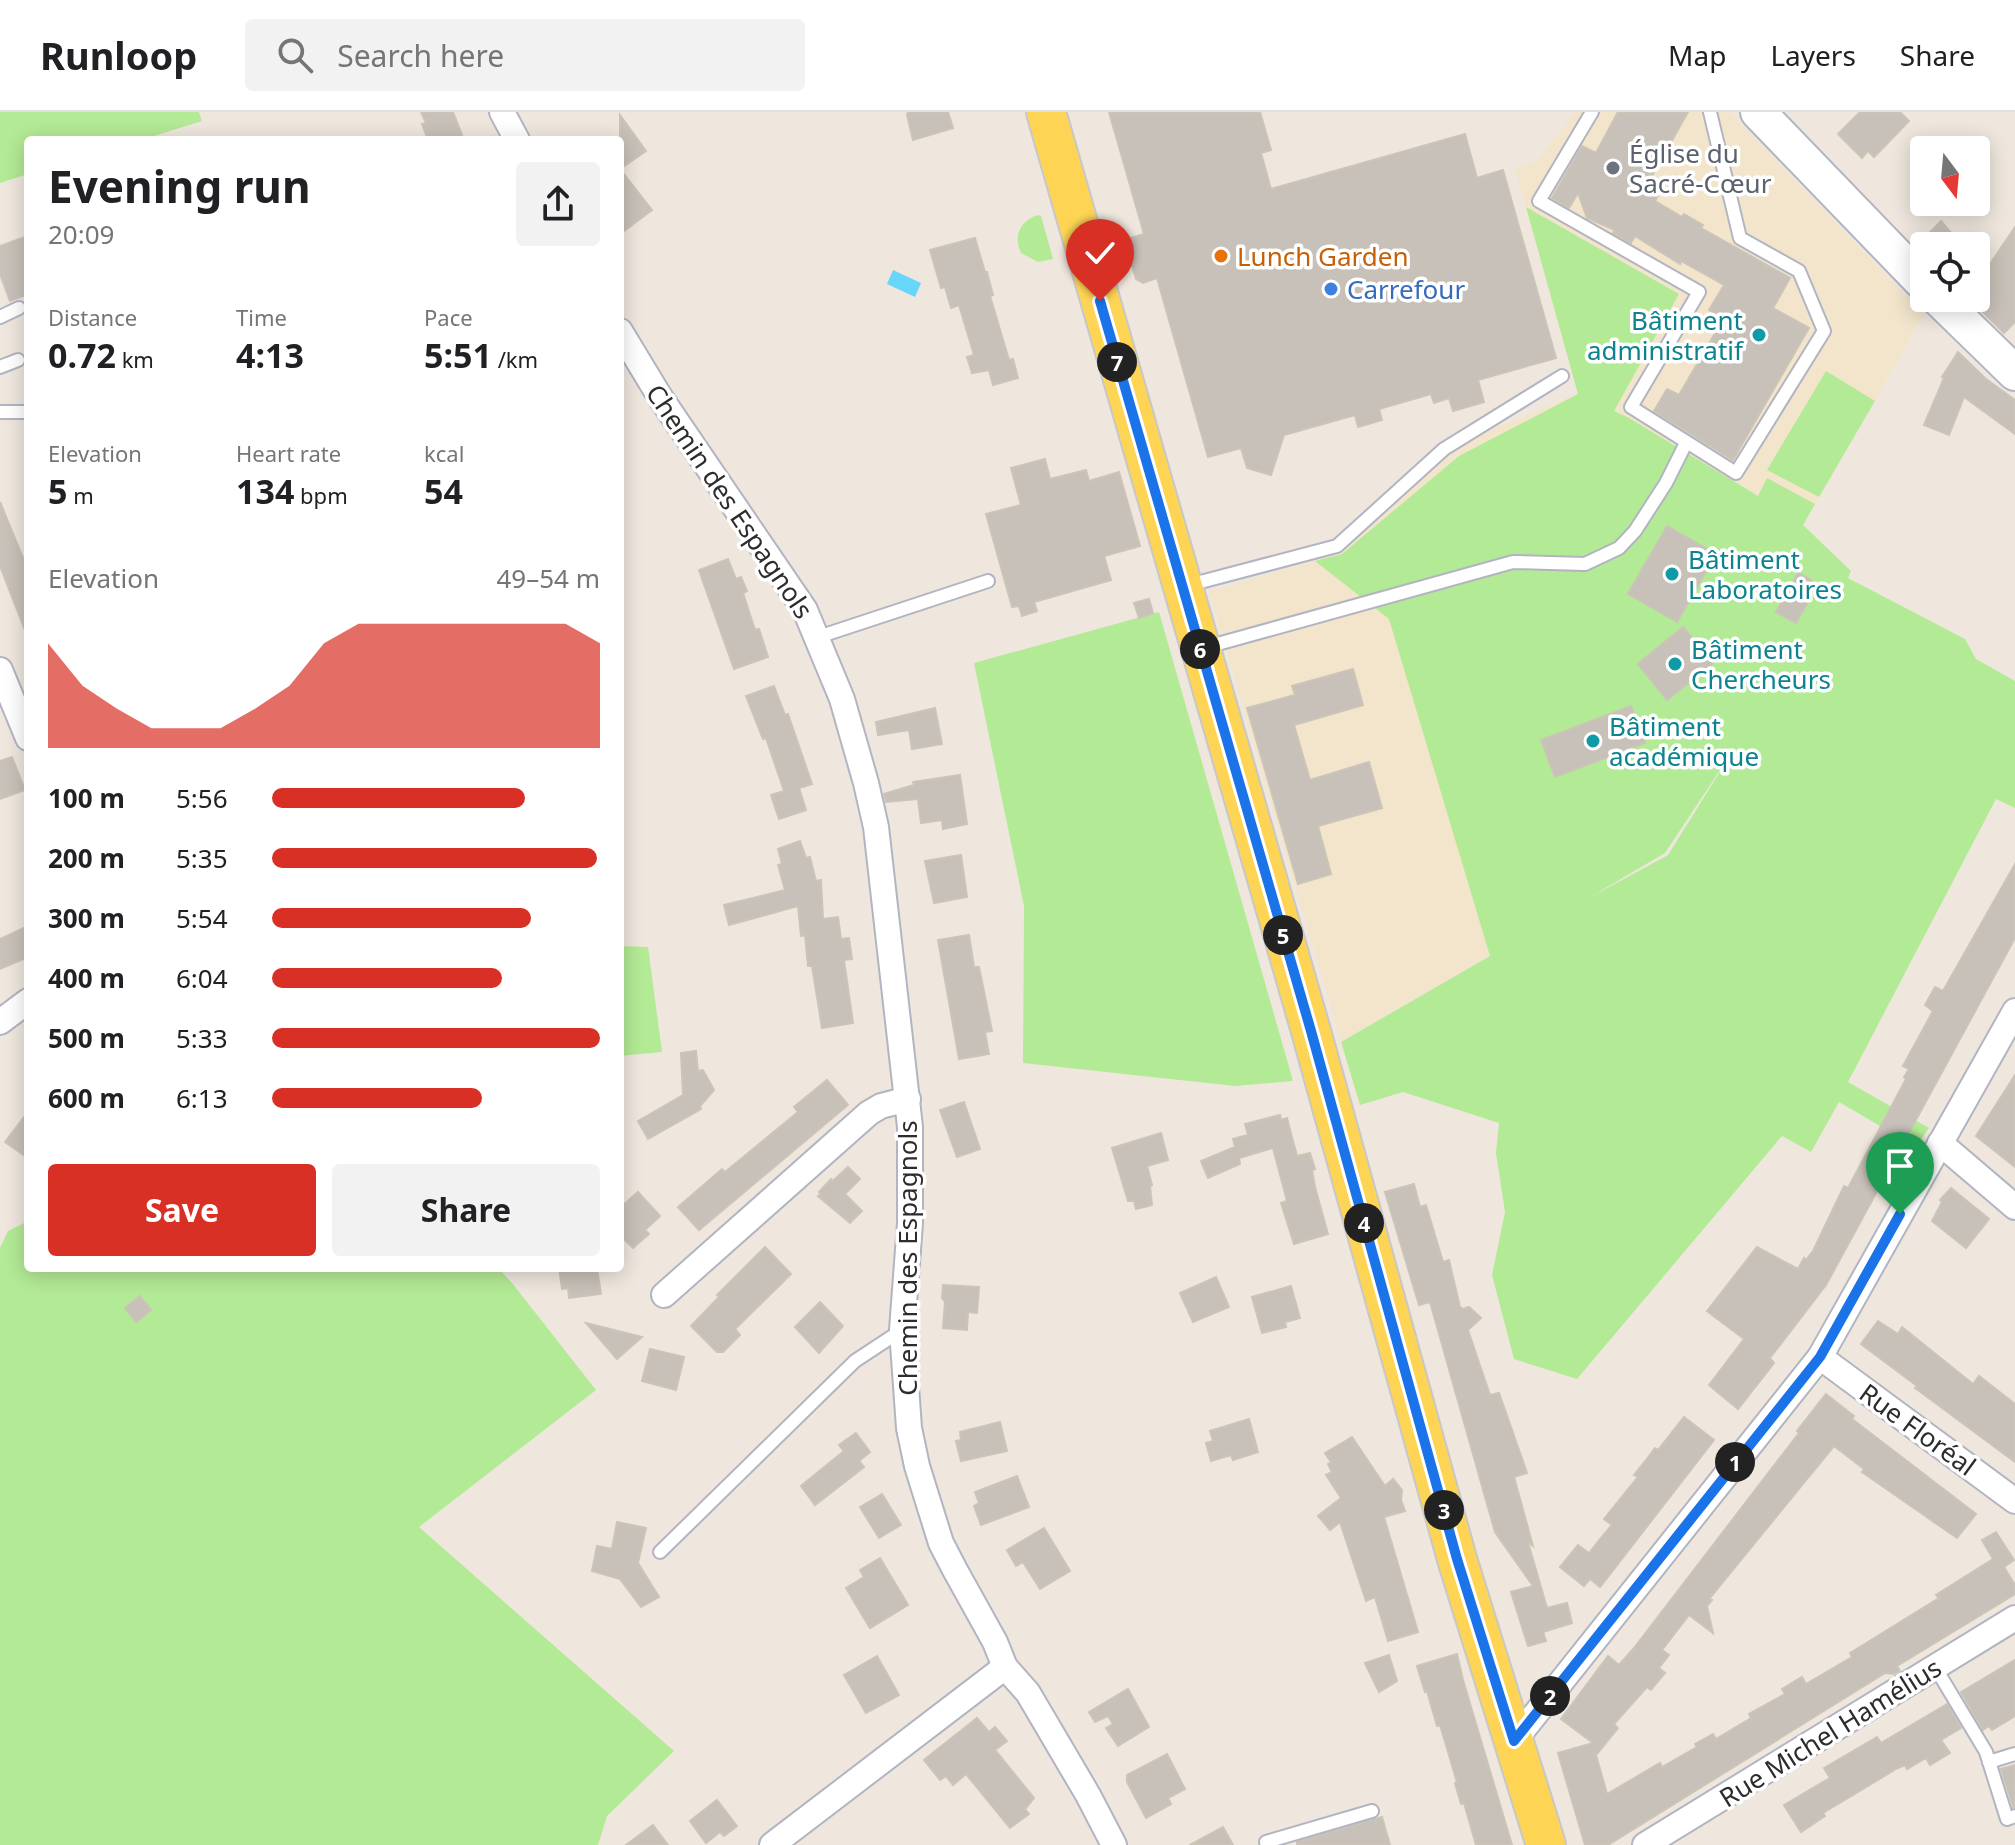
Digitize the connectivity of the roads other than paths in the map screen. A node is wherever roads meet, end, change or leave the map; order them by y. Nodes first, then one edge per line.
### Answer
1 (502, 112) edge
2 (1046, 112) edge
3 (1592, 112) edge
4 (1710, 112) edge
5 (1758, 112) edge
6 (515, 136) edge
7 (1910, 269) edge
8 (19, 308) dead end
9 (1953, 312) edge
10 (0, 317) edge
11 (624, 338) edge
12 (18, 360) dead end
13 (0, 367) edge
14 (2013, 368) edge
15 (1562, 376) dead end
16 (0, 412) edge
17 (24, 412) edge
18 (1686, 443) junction
19 (988, 581) dead end
20 (1182, 587) junction
21 (818, 637) junction
22 (1200, 648) junction
23 (0, 670) edge
24 (8, 712) edge
25 (24, 733) edge
26 (24, 1004) edge
27 (2015, 1011) edge
28 (0, 1022) edge
29 (908, 1099) junction
30 (1940, 1143) junction
31 (2015, 1207) edge
32 (664, 1295) dead end
33 (902, 1330) junction
34 (1820, 1357) junction
35 (2015, 1501) edge
36 (660, 1552) dead end
37 (2015, 1618) edge
38 (1005, 1667) junction
39 (1935, 1667) junction
40 (1514, 1741) junction
41 (2015, 1754) edge
42 (1989, 1762) junction
43 (1372, 1811) dead end
44 (2015, 1816) edge
45 (772, 1845) edge
46 (1114, 1845) edge
47 (1267, 1845) edge
48 (1546, 1845) edge
49 (1645, 1845) edge

1 - 6 street
2 - 20 main road
3 - 18 lane
4 - 18 lane
5 - 7 main road
8 - 10 lane
9 - 14 main road
11 - 21 street, Chemin des Espagnols
12 - 13 lane
15 - 20 lane
16 - 17 lane
18 - 22 lane
19 - 21 lane
20 - 22 main road
21 - 29 street, Chemin des Espagnols
22 - 40 main road
23 - 24 street
24 - 25 street
26 - 28 street
27 - 30 street
29 - 32 street, Chemin des Espagnols
29 - 33 street, Chemin des Espagnols
30 - 31 street
30 - 34 street
33 - 36 lane
33 - 38 street, Chemin des Espagnols
34 - 35 street, Rue Floréal
34 - 40 street
37 - 39 street, Rue Michel Hamélius
38 - 45 street
38 - 46 street, Chemin des Espagnols
39 - 42 lane
39 - 49 street, Rue Michel Hamélius
40 - 48 main road
41 - 42 lane
42 - 44 lane
43 - 47 lane

